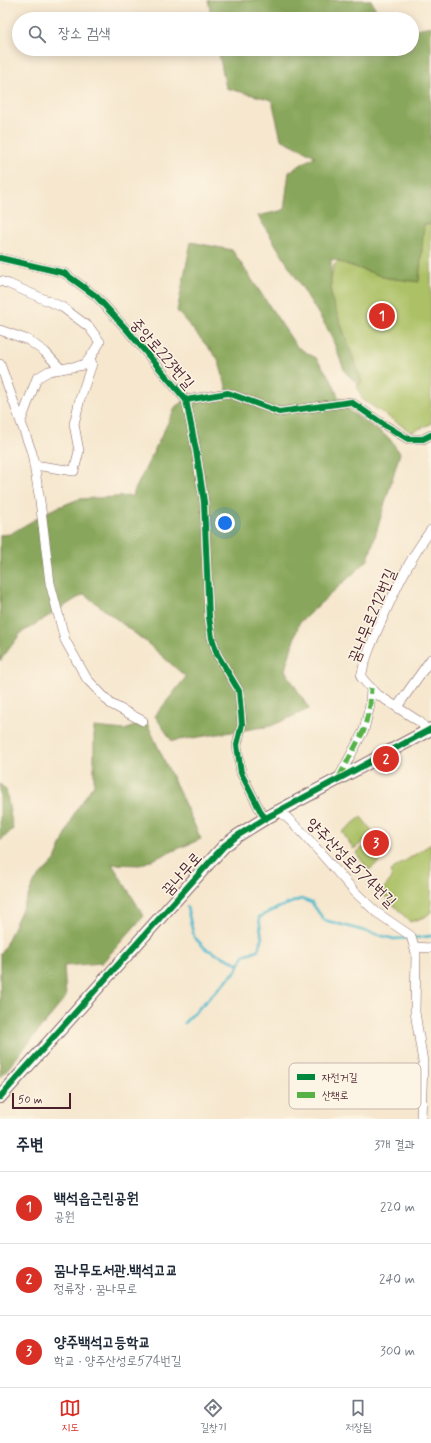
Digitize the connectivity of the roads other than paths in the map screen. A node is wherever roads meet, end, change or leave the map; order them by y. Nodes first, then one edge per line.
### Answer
1 (0, 258) edge
2 (0, 281) edge
3 (0, 330) edge
4 (90, 358) junction
5 (0, 364) edge
6 (61, 369) junction
7 (186, 400) junction
8 (21, 421) junction
9 (431, 435) edge
10 (34, 465) junction
11 (431, 530) edge
12 (431, 659) edge
13 (371, 688) junction
14 (397, 707) junction
15 (143, 722) dead end
16 (429, 730) edge
17 (338, 779) junction
18 (280, 811) junction
19 (266, 818) junction
20 (413, 942) junction
21 (431, 948) edge
22 (0, 1097) edge
23 (422, 1119) edge

1 - 7 street, 중앙로223번길
2 - 4 street
3 - 6 street
4 - 6 street
4 - 10 street
5 - 8 street
6 - 8 street
7 - 9 street, 중앙로223번길
7 - 19 street
8 - 10 street
10 - 15 street
11 - 13 street, 꿈나무로212번길
12 - 14 street
13 - 14 street
13 - 17 street
14 - 16 street
16 - 17 street, 꿈나무로
17 - 18 street, 꿈나무로
18 - 19 street, 꿈나무로
18 - 20 street, 양주산성로574번길
19 - 22 street, 꿈나무로
20 - 21 street
20 - 23 street

